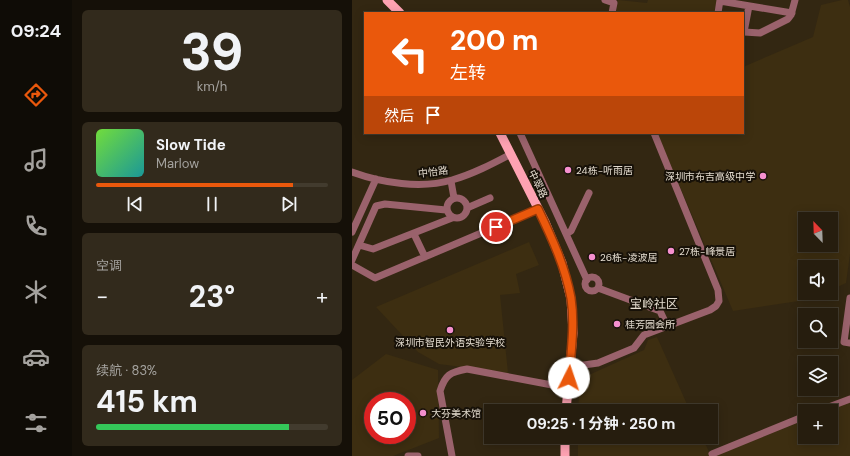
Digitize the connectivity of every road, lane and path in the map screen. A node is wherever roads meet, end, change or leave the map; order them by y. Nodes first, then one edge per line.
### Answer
1 (387, 0) edge
2 (605, 0) edge
3 (795, 0) edge
4 (720, 1) edge
5 (749, 6) junction
6 (399, 12) edge
7 (612, 12) edge
8 (718, 12) edge
9 (792, 13) junction
10 (501, 134) edge
11 (520, 134) edge
12 (654, 134) edge
13 (511, 154) junction
14 (352, 172) edge
15 (376, 179) junction
16 (451, 181) junction
17 (589, 193) dead end
18 (454, 198) junction
19 (490, 198) dead end
20 (467, 208) junction
21 (538, 209) junction
22 (446, 210) junction
23 (452, 218) junction
24 (352, 232) edge
25 (414, 234) junction
26 (566, 234) junction
27 (359, 245) junction
28 (425, 257) junction
29 (352, 260) edge
30 (352, 265) edge
31 (850, 298) edge
32 (668, 326) junction
33 (850, 343) edge
34 (570, 366) junction
35 (568, 388) junction
36 (850, 399) edge
37 (567, 404) edge
38 (837, 404) edge
39 (798, 419) edge
40 (565, 444) edge
41 (712, 454) dead end
42 (408, 456) edge
43 (418, 456) edge
44 (452, 456) edge
45 (565, 456) edge

1 - 6 main road
2 - 7 street
3 - 9 street
4 - 5 street
4 - 8 street
5 - 9 street
5 - 9 street
10 - 13 main road, 中翠路
11 - 26 street
12 - 32 street
13 - 16 street, 中怡路
13 - 21 main road, 中翠路
14 - 15 street, 中怡路
15 - 16 street, 中怡路
15 - 24 street
16 - 18 street
17 - 26 street
18 - 20 street
18 - 22 street
19 - 20 street
20 - 23 street
21 - 28 street
21 - 34 main road, 中翠路
22 - 23 street
22 - 27 street
23 - 25 street
25 - 27 street
25 - 28 street
26 - 32 street
27 - 29 street
28 - 30 street
31 - 33 street
32 - 34 street
34 - 35 main road, 中翠路
35 - 37 main road, 中翠路
35 - 44 street
36 - 38 street
39 - 41 street
40 - 45 main road
42 - 43 street

